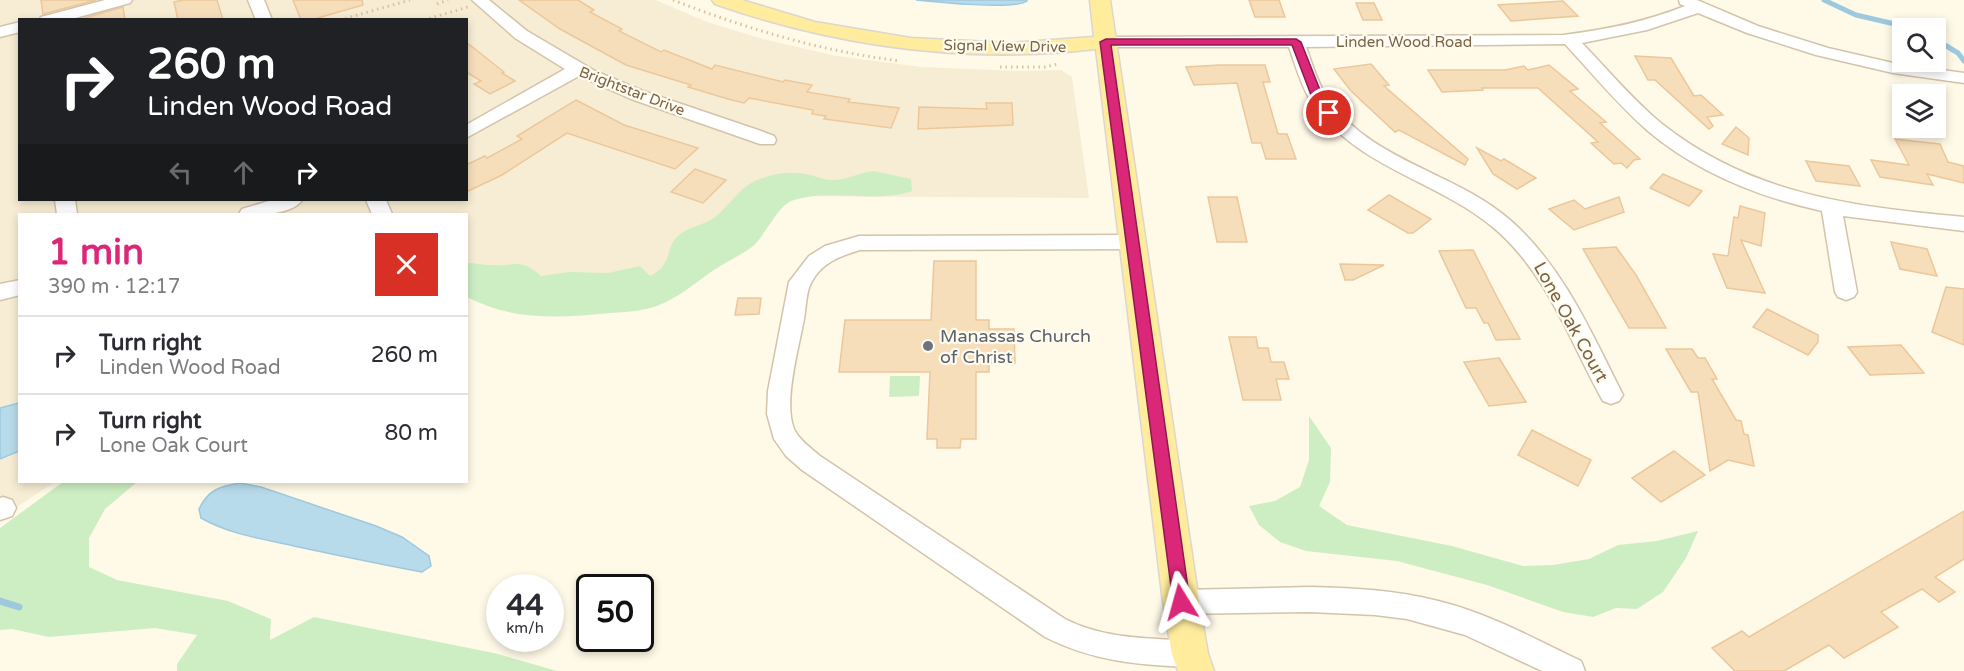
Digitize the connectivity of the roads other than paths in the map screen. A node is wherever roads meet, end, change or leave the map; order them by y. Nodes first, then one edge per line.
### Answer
1 (124, 0) edge
2 (256, 0) edge
3 (722, 0) edge
4 (777, 0) edge
5 (1100, 0) edge
6 (482, 1) edge
7 (1691, 4) edge
8 (55, 18) edge
9 (263, 18) edge
10 (18, 28) edge
11 (0, 32) edge
12 (1570, 40) junction
13 (1106, 42) junction
14 (1296, 42) junction
15 (577, 70) junction
16 (1964, 78) edge
17 (468, 132) edge
18 (767, 140) dead end
19 (289, 201) edge
20 (1832, 209) junction
21 (252, 213) edge
22 (1964, 224) edge
23 (1131, 242) junction
24 (18, 288) edge
25 (0, 292) edge
26 (1846, 292) dead end
27 (1611, 395) dead end
28 (1181, 602) junction
29 (1524, 661) edge
30 (1191, 665) edge
31 (1571, 671) edge

1 - 8 street
2 - 9 street
3 - 13 main road, Signal View Drive
4 - 13 main road, Signal View Drive
5 - 13 main road
6 - 15 street, Brightstar Drive
7 - 12 street, Linden Wood Road
7 - 16 street
10 - 11 street
12 - 14 street, Linden Wood Road
12 - 20 street
13 - 14 street, Linden Wood Road
13 - 23 main road
14 - 27 street, Lone Oak Court
15 - 17 street
15 - 18 street, Brightstar Drive
19 - 21 street
20 - 22 street
20 - 26 street
23 - 28 main road
23 - 30 street
24 - 25 street
28 - 29 street
28 - 30 main road
29 - 31 street

